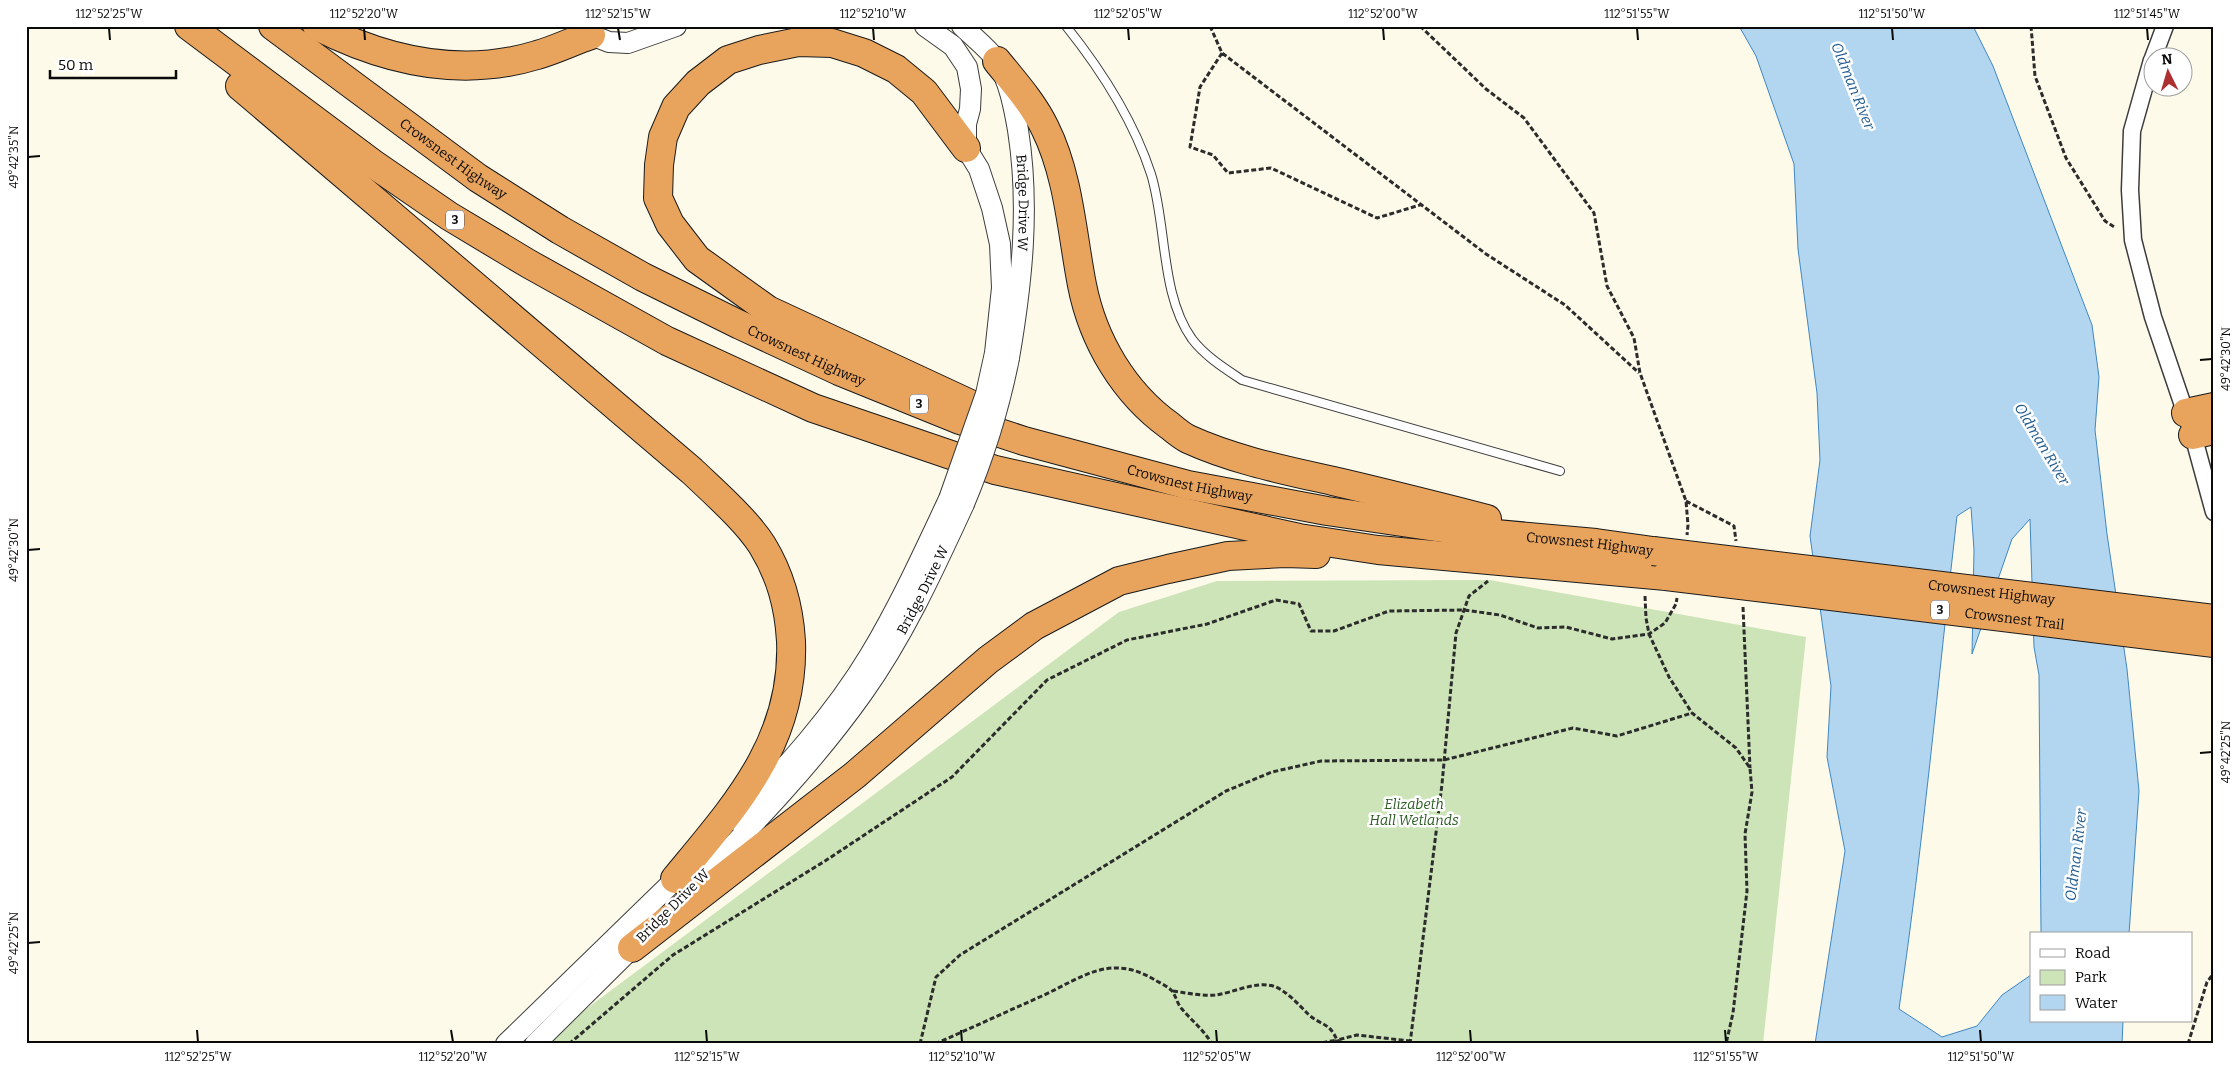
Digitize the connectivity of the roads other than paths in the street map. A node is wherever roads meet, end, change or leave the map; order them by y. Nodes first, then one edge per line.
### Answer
1 (171, 26) edge
2 (189, 26) edge
3 (273, 26) edge
4 (317, 26) edge
5 (676, 26) edge
6 (924, 26) edge
7 (962, 26) edge
8 (1066, 26) edge
9 (2165, 26) edge
10 (597, 29) edge
11 (2157, 48) edge
12 (996, 61) junction
13 (2142, 97) edge
14 (966, 148) junction
15 (1002, 355) junction
16 (2214, 407) edge
17 (2197, 426) edge
18 (1560, 471) dead end
19 (1244, 495) junction
20 (957, 502) junction
21 (2214, 512) edge
22 (1596, 543) junction
23 (1672, 586) junction
24 (2214, 619) edge
25 (2214, 643) edge
26 (676, 879) junction
27 (632, 948) junction
28 (506, 1044) edge
29 (535, 1044) edge

1 - 26 highway
2 - 23 highway, Crowsnest Highway / 3
3 - 19 highway, Crowsnest Highway / 3
4 - 10 highway
5 - 10 street
6 - 14 street
7 - 12 street, Bridge Drive W
8 - 18 lane
9 - 11 street
12 - 15 street, Bridge Drive W
12 - 22 highway
13 - 17 street
14 - 15 street, Bridge Drive W
14 - 19 highway
15 - 20 street, Bridge Drive W, bridge
16 - 17 highway
17 - 21 street
19 - 22 highway, Crowsnest Highway / 3
20 - 26 street, Bridge Drive W
20 - 27 street, Bridge Drive W
22 - 24 highway, Crowsnest Highway / 3, bridge
23 - 25 highway, Crowsnest Trail / 3, bridge
23 - 27 highway
26 - 28 street, Bridge Drive W
27 - 29 street, Bridge Drive W

